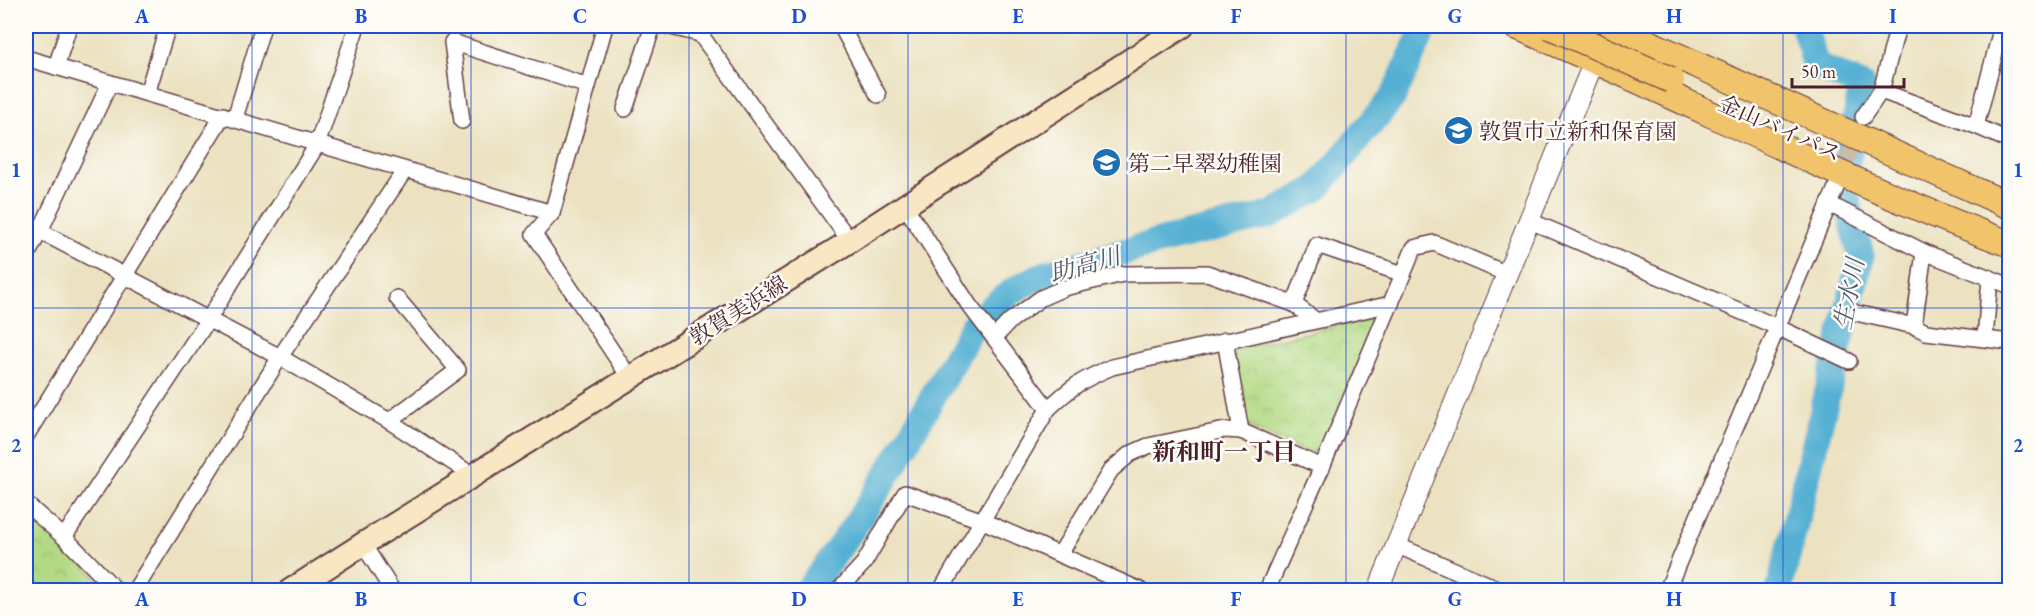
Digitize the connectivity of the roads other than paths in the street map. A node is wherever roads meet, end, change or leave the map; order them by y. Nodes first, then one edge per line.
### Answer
1 (69, 26) edge
2 (168, 26) edge
3 (263, 26) edge
4 (357, 26) edge
5 (605, 26) edge
6 (653, 26) edge
7 (667, 26) edge
8 (841, 26) edge
9 (1183, 26) edge
10 (1516, 26) edge
11 (1550, 26) edge
12 (1610, 26) edge
13 (1646, 26) edge
14 (1898, 26) edge
15 (2002, 26) edge
16 (704, 30) edge
17 (26, 58) edge
18 (1594, 59) junction
19 (56, 67) junction
20 (1677, 69) junction
21 (110, 83) junction
22 (588, 86) junction
23 (1881, 92) junction
24 (147, 93) junction
25 (878, 94) dead end
26 (626, 109) dead end
27 (229, 117) junction
28 (1863, 117) tunnel mouth
29 (462, 121) dead end
30 (1976, 126) junction
31 (2010, 141) edge
32 (317, 144) junction
33 (405, 170) junction
34 (1838, 183) tunnel mouth
35 (2010, 192) edge
36 (1829, 204) junction
37 (905, 206) junction
38 (2010, 206) edge
39 (552, 213) junction
40 (1528, 220) junction
41 (26, 224) edge
42 (2010, 230) edge
43 (40, 231) junction
44 (849, 241) junction
45 (2010, 244) edge
46 (1924, 252) junction
47 (26, 257) edge
48 (1403, 274) junction
49 (1507, 274) junction
50 (124, 275) junction
51 (1990, 278) junction
52 (2010, 286) edge
53 (397, 298) dead end
54 (1294, 304) junction
55 (1391, 304) junction
56 (1856, 313) dead end
57 (208, 320) junction
58 (1315, 320) junction
59 (1914, 326) junction
60 (1778, 327) junction
61 (995, 337) junction
62 (1985, 339) junction
63 (1226, 340) junction
64 (2010, 342) edge
65 (280, 357) junction
66 (1849, 361) dead end
67 (630, 378) junction
68 (1048, 409) junction
69 (389, 422) junction
70 (1240, 431) junction
71 (26, 436) edge
72 (1322, 467) junction
73 (472, 476) junction
74 (26, 504) edge
75 (983, 521) junction
76 (64, 537) junction
77 (363, 544) junction
78 (1396, 544) junction
79 (1060, 554) junction
80 (1106, 584) edge
81 (116, 591) edge
82 (135, 591) edge
83 (291, 591) edge
84 (392, 591) edge
85 (839, 591) edge
86 (941, 591) edge
87 (1140, 591) edge
88 (1267, 591) edge
89 (1378, 591) edge
90 (1501, 591) edge
91 (1667, 591) edge

1 - 19 street
2 - 24 street
3 - 27 street
4 - 32 street
5 - 22 street
6 - 26 street
7 - 16 street
8 - 25 street
9 - 37 main road, 敦賀美浜線
10 - 18 highway
11 - 20 highway, 金山バイパス, bridge
12 - 18 street
12 - 20 highway, 金山バイパス
13 - 35 highway
14 - 23 street
15 - 30 street
16 - 44 street
17 - 19 street
18 - 40 street
18 - 45 highway
19 - 21 street
20 - 38 highway, 金山バイパス
20 - 42 highway, 金山バイパス
21 - 24 street
21 - 43 street
22 - 29 street
22 - 39 street
23 - 28 street
23 - 30 street
24 - 27 street
27 - 32 street
27 - 50 street
30 - 31 street
32 - 33 street
32 - 57 street
33 - 39 street
33 - 65 street
34 - 36 street
36 - 46 street
36 - 60 street
37 - 44 main road, 敦賀美浜線
37 - 61 street
39 - 67 street
40 - 49 street
40 - 60 street
41 - 43 street
43 - 47 street
43 - 50 street
44 - 67 main road, 敦賀美浜線
46 - 51 street
46 - 59 street
48 - 49 street
48 - 54 street
48 - 55 street
49 - 78 street
50 - 57 street
50 - 71 street
51 - 52 street
51 - 62 street
53 - 69 street
54 - 58 street
54 - 61 street
55 - 58 street
55 - 72 street
56 - 59 street
57 - 65 street
57 - 76 street
58 - 63 street
59 - 62 street
60 - 66 street
60 - 91 street
61 - 68 street
62 - 64 street
63 - 68 street
63 - 70 street
65 - 69 street
65 - 82 street
67 - 73 main road, 敦賀美浜線
68 - 75 street
69 - 73 street
70 - 72 street
70 - 79 street
72 - 88 street
73 - 77 main road, 敦賀美浜線
74 - 76 street
75 - 79 street
75 - 85 street
75 - 86 street
76 - 81 street
77 - 83 main road, 敦賀美浜線
77 - 84 street
78 - 89 street
78 - 90 street
79 - 80 street
80 - 87 street

